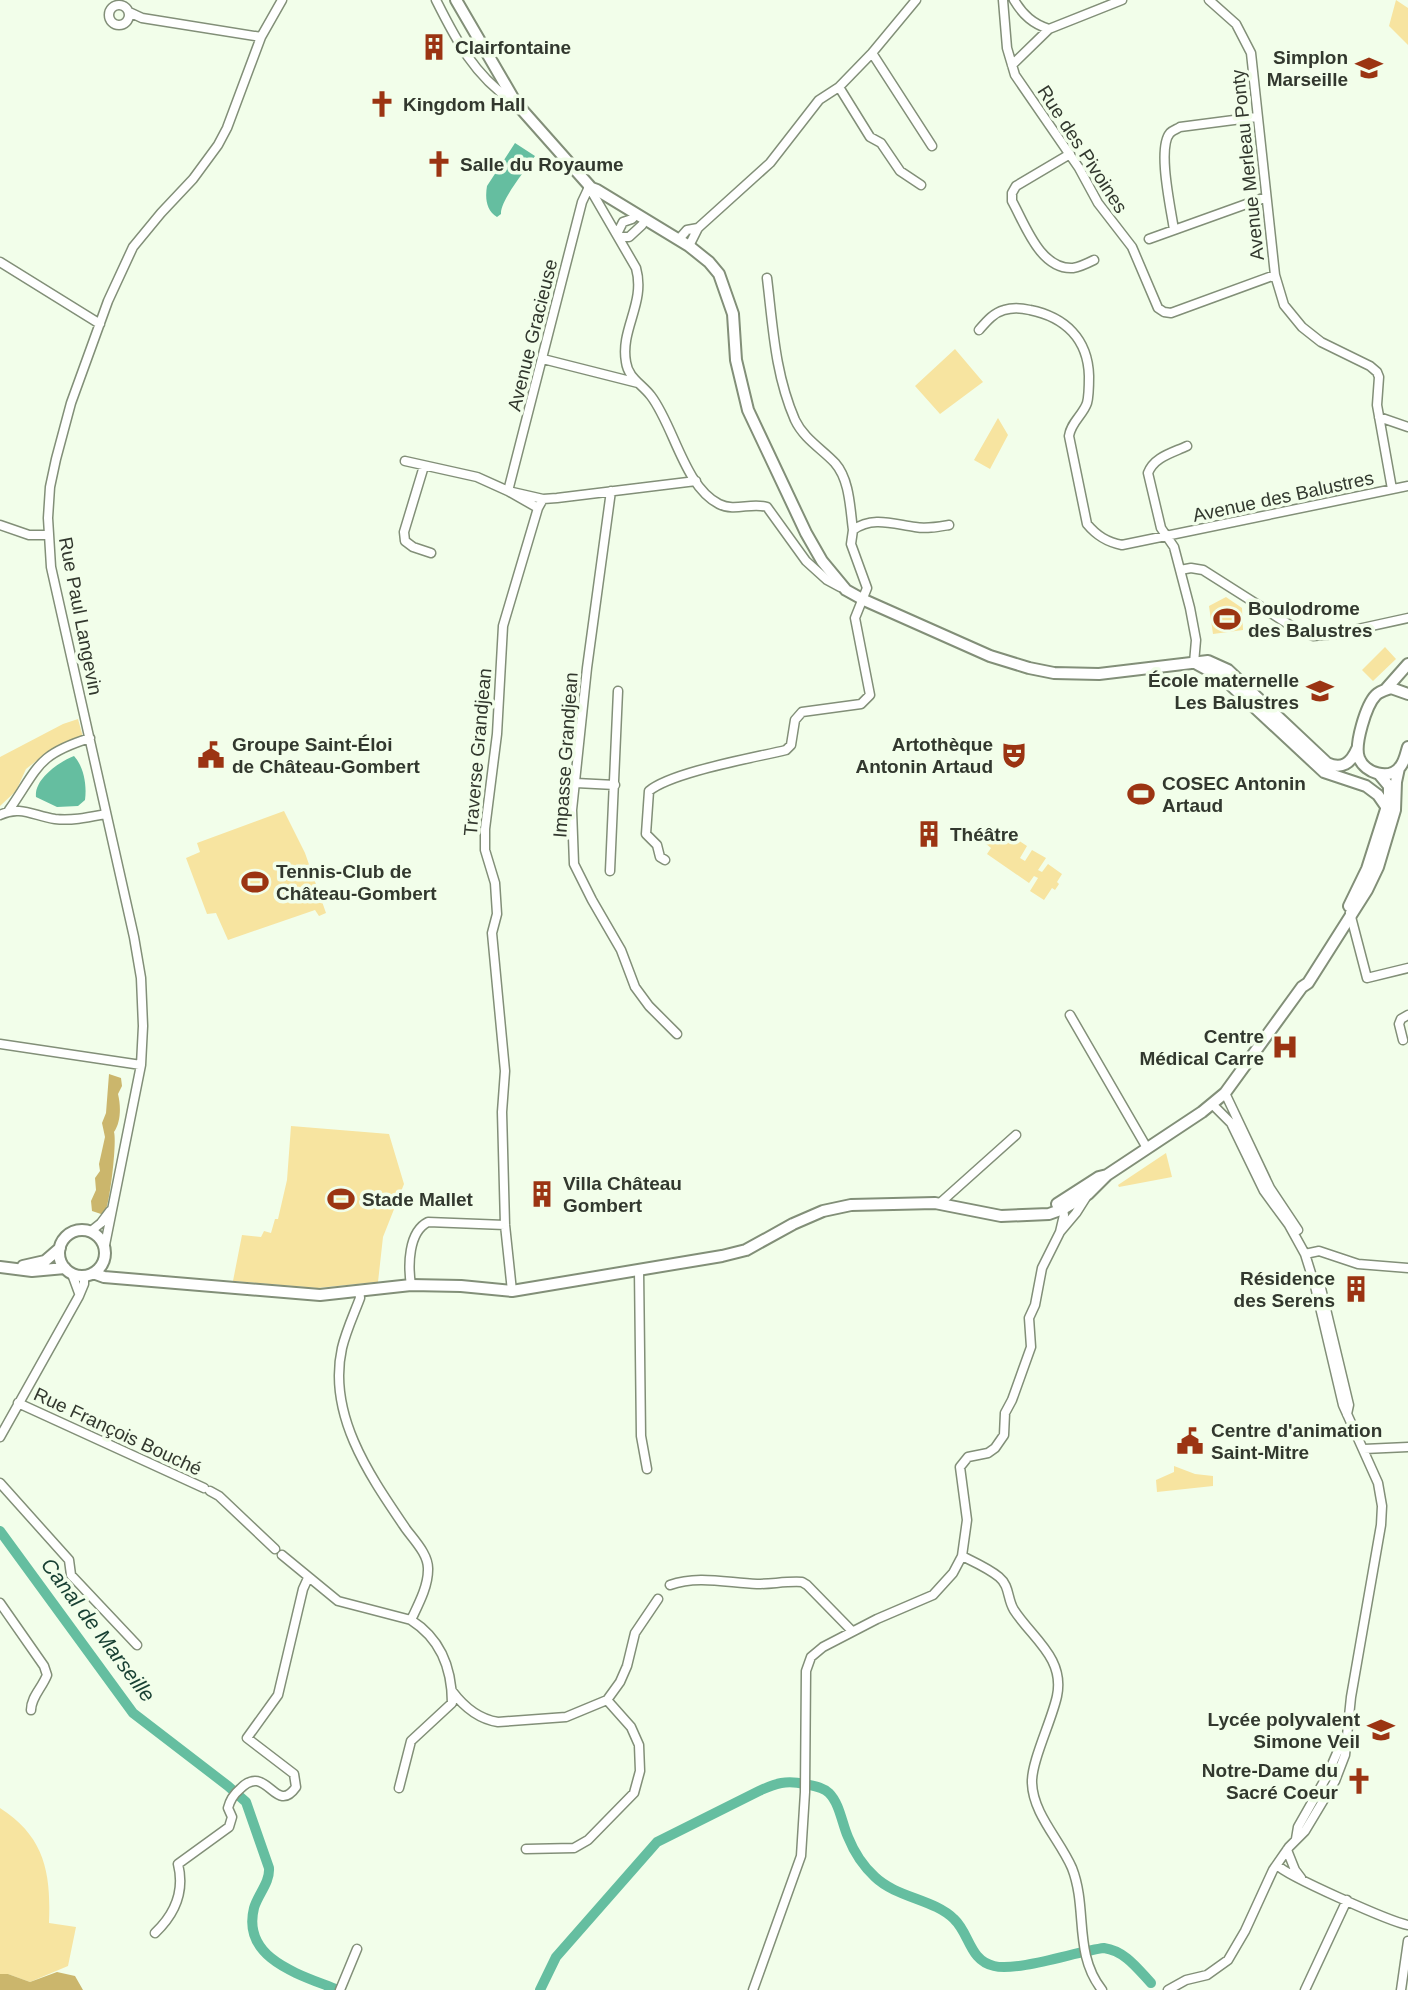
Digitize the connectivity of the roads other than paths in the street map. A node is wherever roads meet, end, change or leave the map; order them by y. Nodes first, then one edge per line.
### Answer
1 (282, 0) edge
2 (436, 0) edge
3 (456, 0) edge
4 (916, 0) edge
5 (1003, 0) edge
6 (1014, 0) edge
7 (1122, 0) edge
8 (1209, 0) edge
9 (129, 17) dead end
10 (1049, 29) junction
11 (261, 37) junction
12 (872, 53) junction
13 (1012, 65) junction
14 (839, 87) junction
15 (516, 103) junction
16 (1257, 117) junction
17 (932, 146) dead end
18 (1070, 155) junction
19 (920, 185) dead end
20 (589, 187) junction
21 (1266, 197) junction
22 (636, 225) junction
23 (698, 228) junction
24 (1174, 230) junction
25 (618, 235) junction
26 (678, 239) junction
27 (1149, 239) dead end
28 (689, 246) junction
29 (630, 258) junction
30 (1094, 260) dead end
31 (0, 262) edge
32 (719, 274) junction
33 (1275, 275) junction
34 (767, 278) dead end
35 (100, 324) junction
36 (979, 330) dead end
37 (543, 359) junction
38 (638, 383) junction
39 (1379, 417) junction
40 (1408, 427) edge
41 (1187, 446) dead end
42 (405, 461) dead end
43 (424, 466) junction
44 (696, 481) junction
45 (1408, 486) edge
46 (1392, 489) junction
47 (508, 491) junction
48 (611, 491) junction
49 (543, 499) junction
50 (538, 508) junction
51 (0, 525) edge
52 (949, 525) dead end
53 (853, 530) junction
54 (48, 535) junction
55 (1165, 536) junction
56 (431, 553) dead end
57 (1180, 570) junction
58 (846, 590) junction
59 (864, 600) junction
60 (1408, 618) edge
61 (1195, 663) junction
62 (1408, 664) edge
63 (1408, 673) edge
64 (1385, 690) junction
65 (618, 691) dead end
66 (1405, 692) edge
67 (90, 738) junction
68 (1408, 747) edge
69 (1357, 749) junction
70 (1399, 768) junction
71 (1373, 771) junction
72 (1339, 777) junction
73 (576, 783) junction
74 (615, 785) junction
75 (1387, 808) junction
76 (9, 810) junction
77 (106, 814) junction
78 (0, 815) edge
79 (665, 860) dead end
80 (610, 871) dead end
81 (1350, 911) junction
82 (1408, 968) edge
83 (1070, 1015) dead end
84 (1408, 1015) edge
85 (677, 1034) dead end
86 (1403, 1040) dead end
87 (0, 1044) edge
88 (141, 1065) junction
89 (1225, 1093) junction
90 (1212, 1104) junction
91 (1017, 1135) dead end
92 (1147, 1148) junction
93 (1086, 1190) junction
94 (940, 1203) junction
95 (113, 1205) junction
96 (1062, 1205) junction
97 (1278, 1207) junction
98 (505, 1225) junction
99 (91, 1231) junction
100 (1060, 1232) junction
101 (105, 1245) junction
102 (60, 1248) junction
103 (1308, 1253) junction
104 (104, 1260) junction
105 (2, 1267) edge
106 (1408, 1269) edge
107 (639, 1270) junction
108 (78, 1272) junction
109 (122, 1279) junction
110 (411, 1285) junction
111 (359, 1290) junction
112 (512, 1291) junction
113 (18, 1403) junction
114 (0, 1437) edge
115 (1408, 1447) edge
116 (1364, 1450) junction
117 (647, 1469) dead end
118 (0, 1483) edge
119 (962, 1556) junction
120 (308, 1578) junction
121 (670, 1585) dead end
122 (658, 1599) dead end
123 (0, 1603) edge
124 (411, 1620) junction
125 (852, 1631) junction
126 (136, 1645) dead end
127 (452, 1691) junction
128 (607, 1700) junction
129 (31, 1710) dead end
130 (399, 1788) dead end
131 (526, 1849) dead end
132 (1287, 1850) junction
133 (1277, 1865) junction
134 (1304, 1881) junction
135 (1347, 1900) junction
136 (1408, 1925) edge
137 (155, 1933) dead end
138 (1408, 1941) edge
139 (357, 1950) dead end
140 (342, 1985) edge
141 (1169, 1989) edge
142 (753, 1990) edge
143 (1102, 1990) edge
144 (1305, 1990) edge
145 (1401, 1990) edge

1 - 11 street, Rue Paul Langevin
2 - 15 street
3 - 15 street
4 - 12 street
5 - 13 street, Rue des Pivoines
6 - 10 street
7 - 10 street
8 - 16 street, Avenue Merleau Ponty
9 - 11 street
10 - 13 street
11 - 35 street, Rue Paul Langevin
12 - 14 street
12 - 17 street
13 - 18 street, Rue des Pivoines
14 - 19 street
14 - 23 street
15 - 20 street
16 - 21 street, Avenue Merleau Ponty
16 - 24 street
18 - 30 street
18 - 33 street, Rue des Pivoines
20 - 22 street
20 - 25 street
20 - 37 street, Avenue Gracieuse
21 - 24 street
21 - 33 street, Avenue Merleau Ponty
22 - 25 street
22 - 25 street
22 - 26 street
22 - 29 street
22 - 32 street
23 - 26 street
23 - 28 street
24 - 27 street
25 - 29 street
26 - 28 street
28 - 32 street
29 - 38 street
31 - 35 street
32 - 58 street
33 - 39 street, Avenue Merleau Ponty
34 - 53 street
35 - 54 street, Rue Paul Langevin
36 - 55 street, Avenue des Balustres
37 - 38 street
37 - 47 street, Avenue Gracieuse
38 - 44 street
39 - 40 street
39 - 46 street, Avenue Merleau Ponty
41 - 55 street
42 - 43 street
43 - 47 street
43 - 56 street
44 - 48 street
44 - 58 street
45 - 46 street, Avenue des Balustres
46 - 55 street, Avenue des Balustres
47 - 49 street
47 - 50 street
48 - 49 street
48 - 73 street, Impasse Grandjean
49 - 50 street, Traverse Grandjean
50 - 98 street, Traverse Grandjean
51 - 54 street
52 - 53 street
53 - 59 street
54 - 67 street, Rue Paul Langevin
55 - 57 street
57 - 60 street
57 - 61 street
58 - 59 street
59 - 61 street
59 - 79 street
61 - 69 street
61 - 72 street
62 - 64 street
63 - 66 street
64 - 66 street
64 - 69 street
65 - 74 street
67 - 76 street
67 - 77 street, Rue Paul Langevin
68 - 70 street
69 - 71 street
70 - 71 street
70 - 81 street
71 - 72 street
71 - 75 street
72 - 75 street
73 - 74 street
73 - 85 street, Impasse Grandjean
74 - 80 street
75 - 81 street
76 - 77 street
76 - 78 street
77 - 88 street, Rue Paul Langevin
81 - 82 street
81 - 89 street
83 - 92 street
84 - 86 street
87 - 88 street
88 - 95 street, Rue Paul Langevin
89 - 90 street
89 - 97 street
90 - 92 street
90 - 97 street
91 - 94 street
92 - 93 street
93 - 96 street
93 - 100 street
94 - 96 street
94 - 107 street
95 - 99 street, Rue Paul Langevin
95 - 101 street, Rue Paul Langevin
96 - 100 street
97 - 103 street
98 - 110 street
98 - 112 street, Traverse Grandjean
99 - 101 street
99 - 102 street
100 - 119 street
101 - 104 street
102 - 105 street
102 - 108 street
103 - 106 street
103 - 116 street
104 - 108 street
104 - 109 street
105 - 108 street
107 - 112 street
107 - 117 street
108 - 109 street
108 - 113 street
109 - 111 street
110 - 111 street
110 - 112 street
111 - 124 street
113 - 114 street
113 - 120 street, Rue François Bouché
115 - 116 street
116 - 132 street
118 - 126 street
119 - 125 street
119 - 143 street
120 - 124 street, Rue François Bouché
120 - 137 street
121 - 125 street
122 - 128 street
123 - 129 street
124 - 127 street
125 - 142 street
127 - 128 street
127 - 130 street
128 - 131 street
132 - 133 street
132 - 134 street
133 - 134 street
133 - 141 street
134 - 135 street
135 - 136 street
135 - 144 street
138 - 145 street
139 - 140 street

